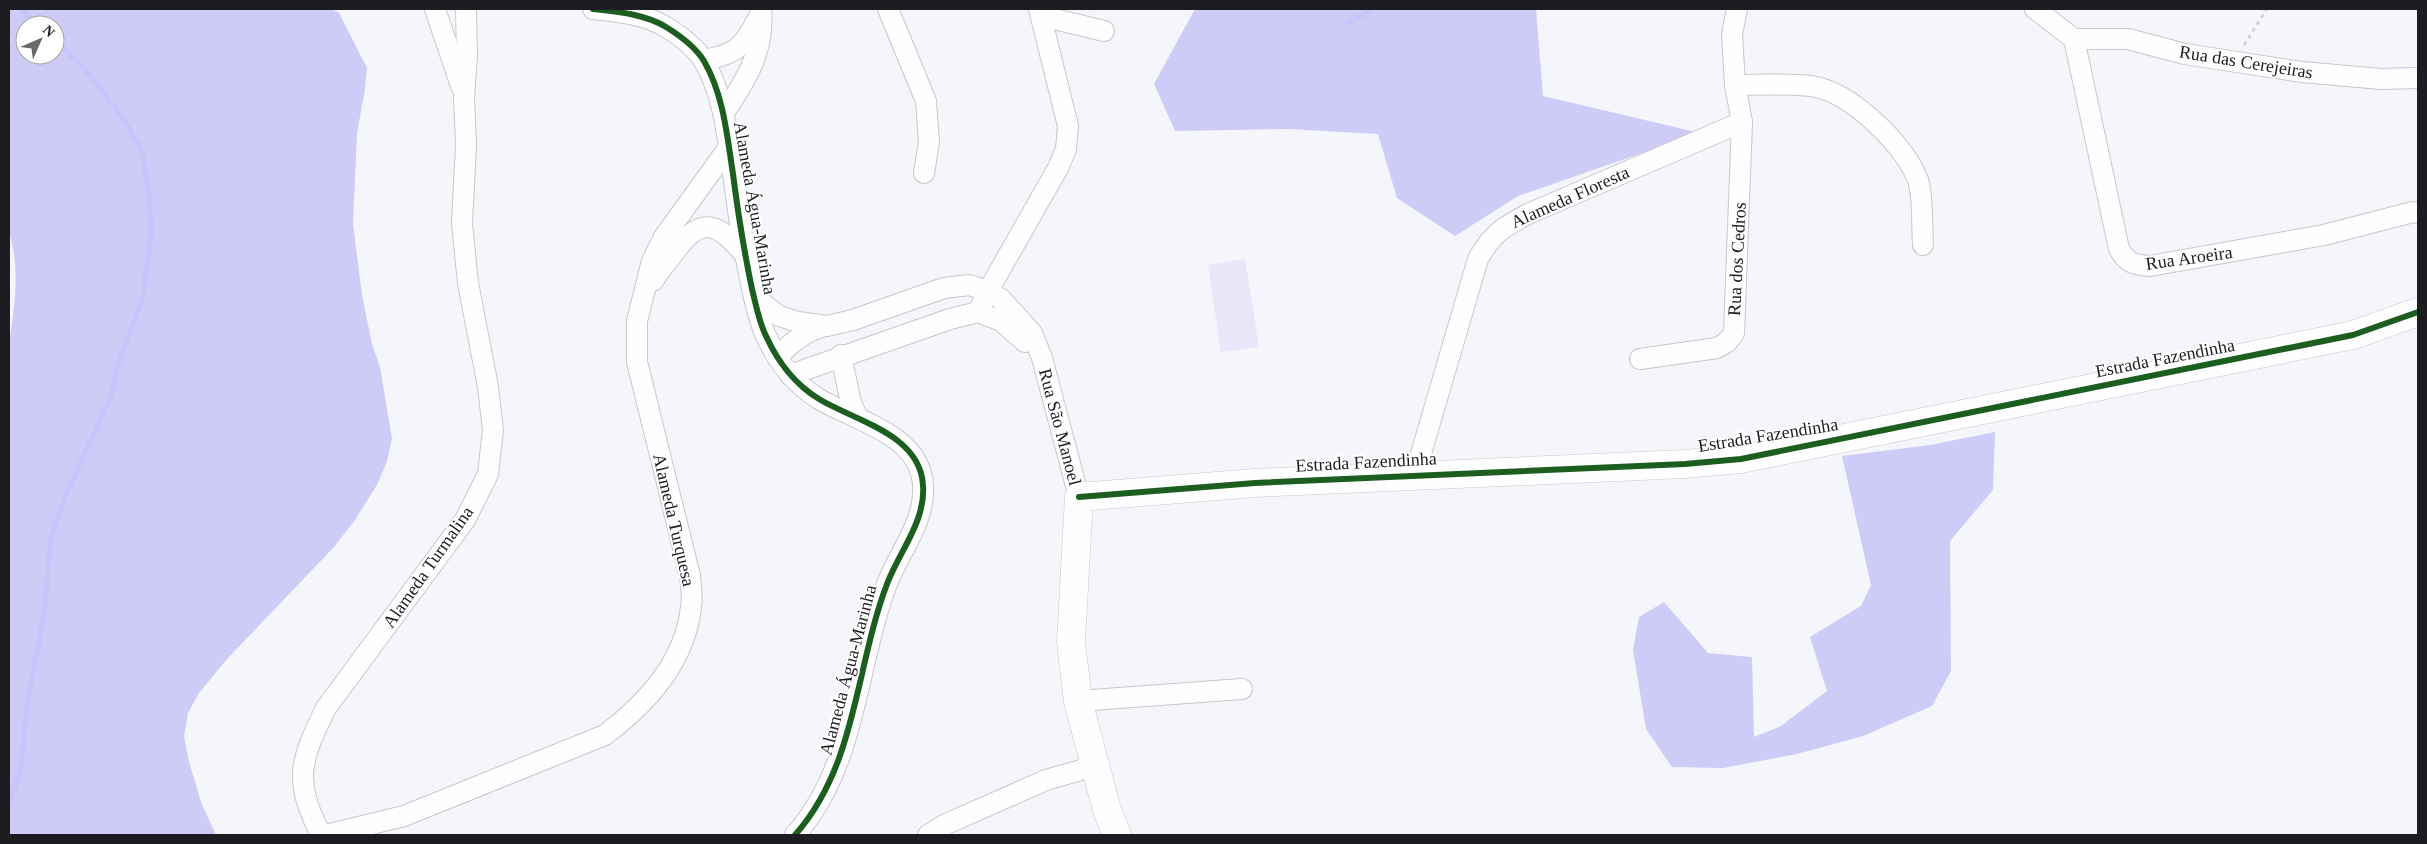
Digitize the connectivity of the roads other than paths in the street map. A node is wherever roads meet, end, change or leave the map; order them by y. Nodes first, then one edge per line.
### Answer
1 (435, 9) edge
2 (466, 9) edge
3 (593, 9) edge
4 (888, 9) edge
5 (1737, 9) edge
6 (2035, 9) edge
7 (761, 11) edge
8 (1041, 12) edge
9 (1104, 31) dead end
10 (2074, 39) junction
11 (703, 60) junction
12 (2418, 78) edge
13 (1735, 85) junction
14 (464, 97) junction
15 (724, 113) junction
16 (1742, 122) junction
17 (729, 147) junction
18 (924, 174) dead end
19 (2418, 213) edge
20 (1923, 245) dead end
21 (744, 254) junction
22 (944, 288) junction
23 (988, 291) junction
24 (754, 297) junction
25 (642, 300) junction
26 (978, 312) junction
27 (2418, 312) edge
28 (950, 319) junction
29 (853, 320) junction
30 (827, 326) junction
31 (860, 349) junction
32 (841, 356) junction
33 (777, 357) junction
34 (1042, 358) junction
35 (1640, 359) dead end
36 (790, 374) junction
37 (858, 418) junction
38 (1415, 474) junction
39 (1079, 497) junction
40 (1242, 689) dead end
41 (1078, 701) junction
42 (1095, 766) junction
43 (404, 816) junction
44 (321, 835) edge
45 (326, 835) edge
46 (381, 835) edge
47 (796, 835) edge
48 (928, 835) edge
49 (1117, 835) edge

1 - 14 street, Alameda Turmalina
2 - 14 street, Alameda Turmalina
3 - 11 street, Alameda Água-Marinha
4 - 18 street
5 - 13 street, Rua dos Cedros
6 - 10 street
7 - 11 street
7 - 15 street
8 - 9 street
8 - 23 street
10 - 12 street, Rua das Cerejeiras
10 - 19 street, Rua Aroeira
11 - 15 street, Alameda Água-Marinha
13 - 16 street, Rua dos Cedros
13 - 20 street
14 - 44 street, Alameda Turmalina
15 - 17 street, Alameda Água-Marinha
16 - 35 street, Rua dos Cedros
16 - 38 street, Alameda Floresta
17 - 21 street, Alameda Água-Marinha
17 - 25 street, Alameda Turquesa
21 - 24 street, Alameda Água-Marinha
21 - 25 street, Alameda Turquesa
22 - 23 street
22 - 28 street
22 - 29 street
23 - 26 street
23 - 34 street, Rua São Manoel
24 - 30 street
24 - 33 street, Alameda Água-Marinha
25 - 43 street, Alameda Turquesa
26 - 28 street
26 - 34 street, Rua São Manoel
27 - 38 street, Estrada Fazendinha
28 - 31 street
29 - 30 street
29 - 31 street
30 - 33 street
31 - 32 street
32 - 36 street
32 - 37 street
33 - 36 street, Alameda Água-Marinha
34 - 39 street, Rua São Manoel
36 - 37 street, Alameda Água-Marinha
37 - 47 street, Alameda Água-Marinha
38 - 39 street, Estrada Fazendinha
39 - 41 street
40 - 41 street
41 - 42 street
42 - 48 street
42 - 49 street
43 - 45 street, Alameda Turquesa
43 - 46 street, Alameda Turquesa

